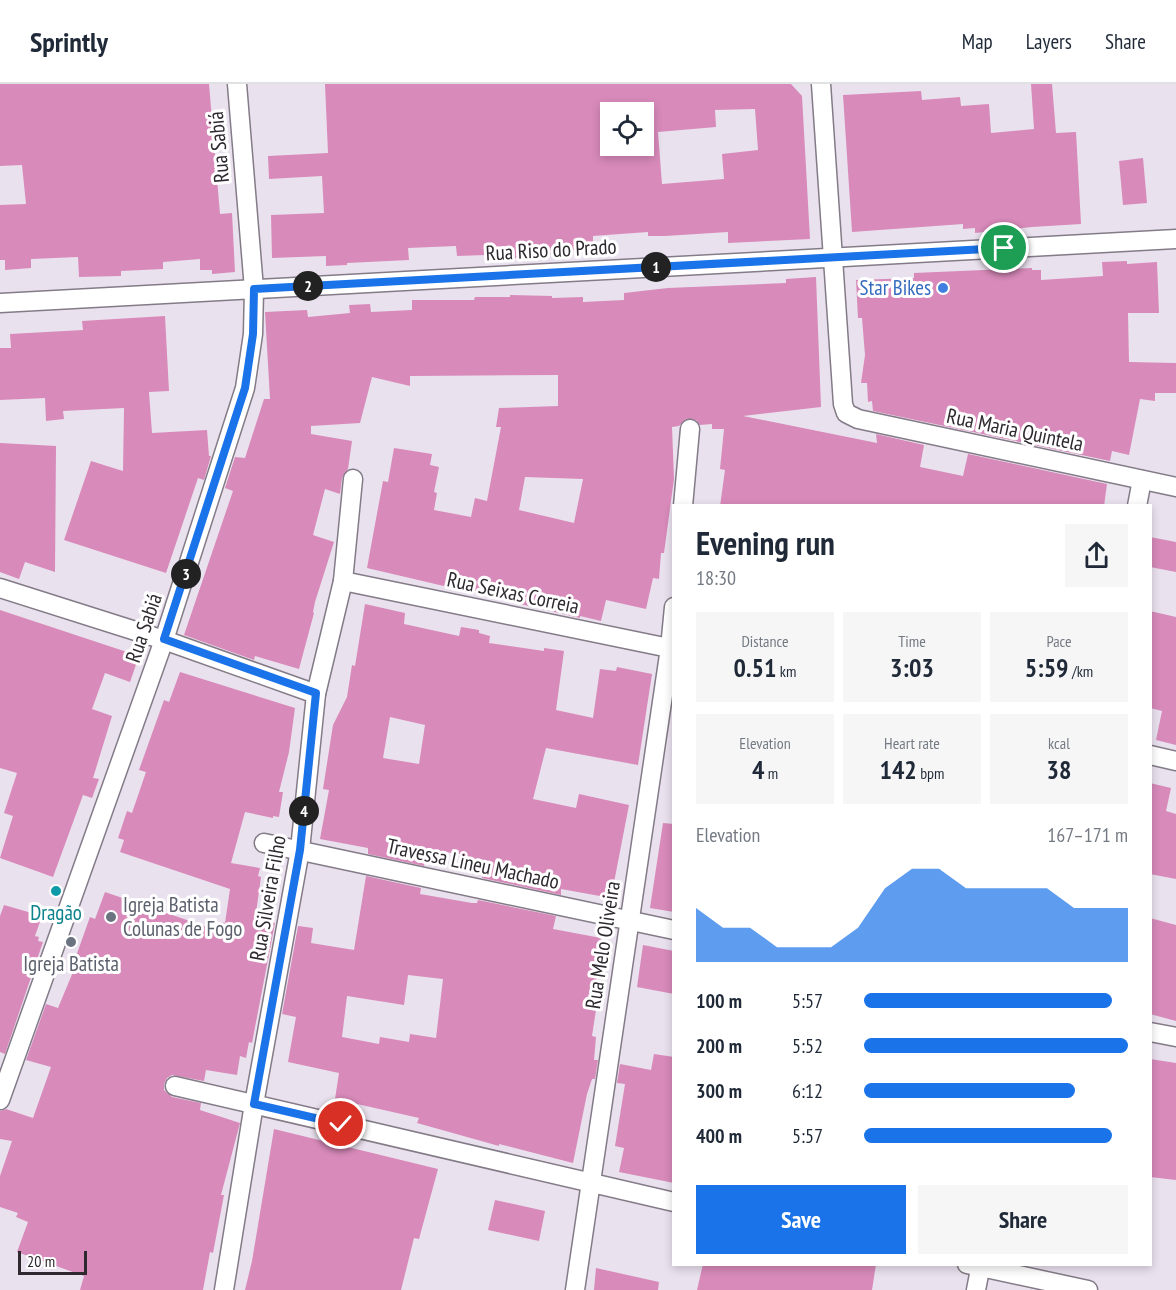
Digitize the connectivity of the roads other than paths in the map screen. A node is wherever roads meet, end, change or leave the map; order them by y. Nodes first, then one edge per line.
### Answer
1 (237, 84) edge
2 (821, 84) edge
3 (1176, 239) edge
4 (832, 257) junction
5 (254, 289) junction
6 (0, 303) edge
7 (690, 429) dead end
8 (353, 478) dead end
9 (1142, 480) junction
10 (1176, 487) edge
11 (683, 504) edge
12 (1137, 504) edge
13 (343, 581) junction
14 (0, 588) edge
15 (164, 639) junction
16 (672, 648) edge
17 (316, 693) junction
18 (1152, 755) edge
19 (1176, 761) edge
20 (264, 843) dead end
21 (300, 850) junction
22 (630, 920) junction
23 (672, 930) edge
24 (1152, 1032) edge
25 (1176, 1037) edge
26 (175, 1086) dead end
27 (0, 1100) edge
28 (254, 1104) junction
29 (590, 1184) junction
30 (672, 1202) edge
31 (976, 1266) edge
32 (224, 1290) edge
33 (575, 1290) edge
34 (976, 1290) edge
35 (1089, 1290) edge

1 - 5 street, Rua Sabiá
2 - 4 street
3 - 4 street, Rua Riso do Prado
4 - 5 street, Rua Riso do Prado
4 - 9 street, Rua Maria Quintela
5 - 6 street, Rua Riso do Prado
5 - 15 street, Rua Sabiá
7 - 11 street
8 - 13 street, Rua Silveira Filho
9 - 10 street, Rua Maria Quintela
9 - 12 street
13 - 16 street, Rua Seixas Correia
13 - 17 street, Rua Silveira Filho
14 - 15 street
15 - 17 street
15 - 27 street, Rua Sabiá
16 - 22 street, Rua Melo Oliveira
17 - 21 street, Rua Silveira Filho
18 - 19 street
20 - 21 street, Travessa Lineu Machado
21 - 22 street, Travessa Lineu Machado
21 - 28 street, Rua Silveira Filho
22 - 23 street, Travessa Lineu Machado
22 - 29 street, Rua Melo Oliveira
24 - 25 street
26 - 28 street
28 - 29 street
28 - 32 street, Rua Silveira Filho
29 - 30 street
29 - 33 street, Rua Melo Oliveira
31 - 34 street
31 - 35 street

